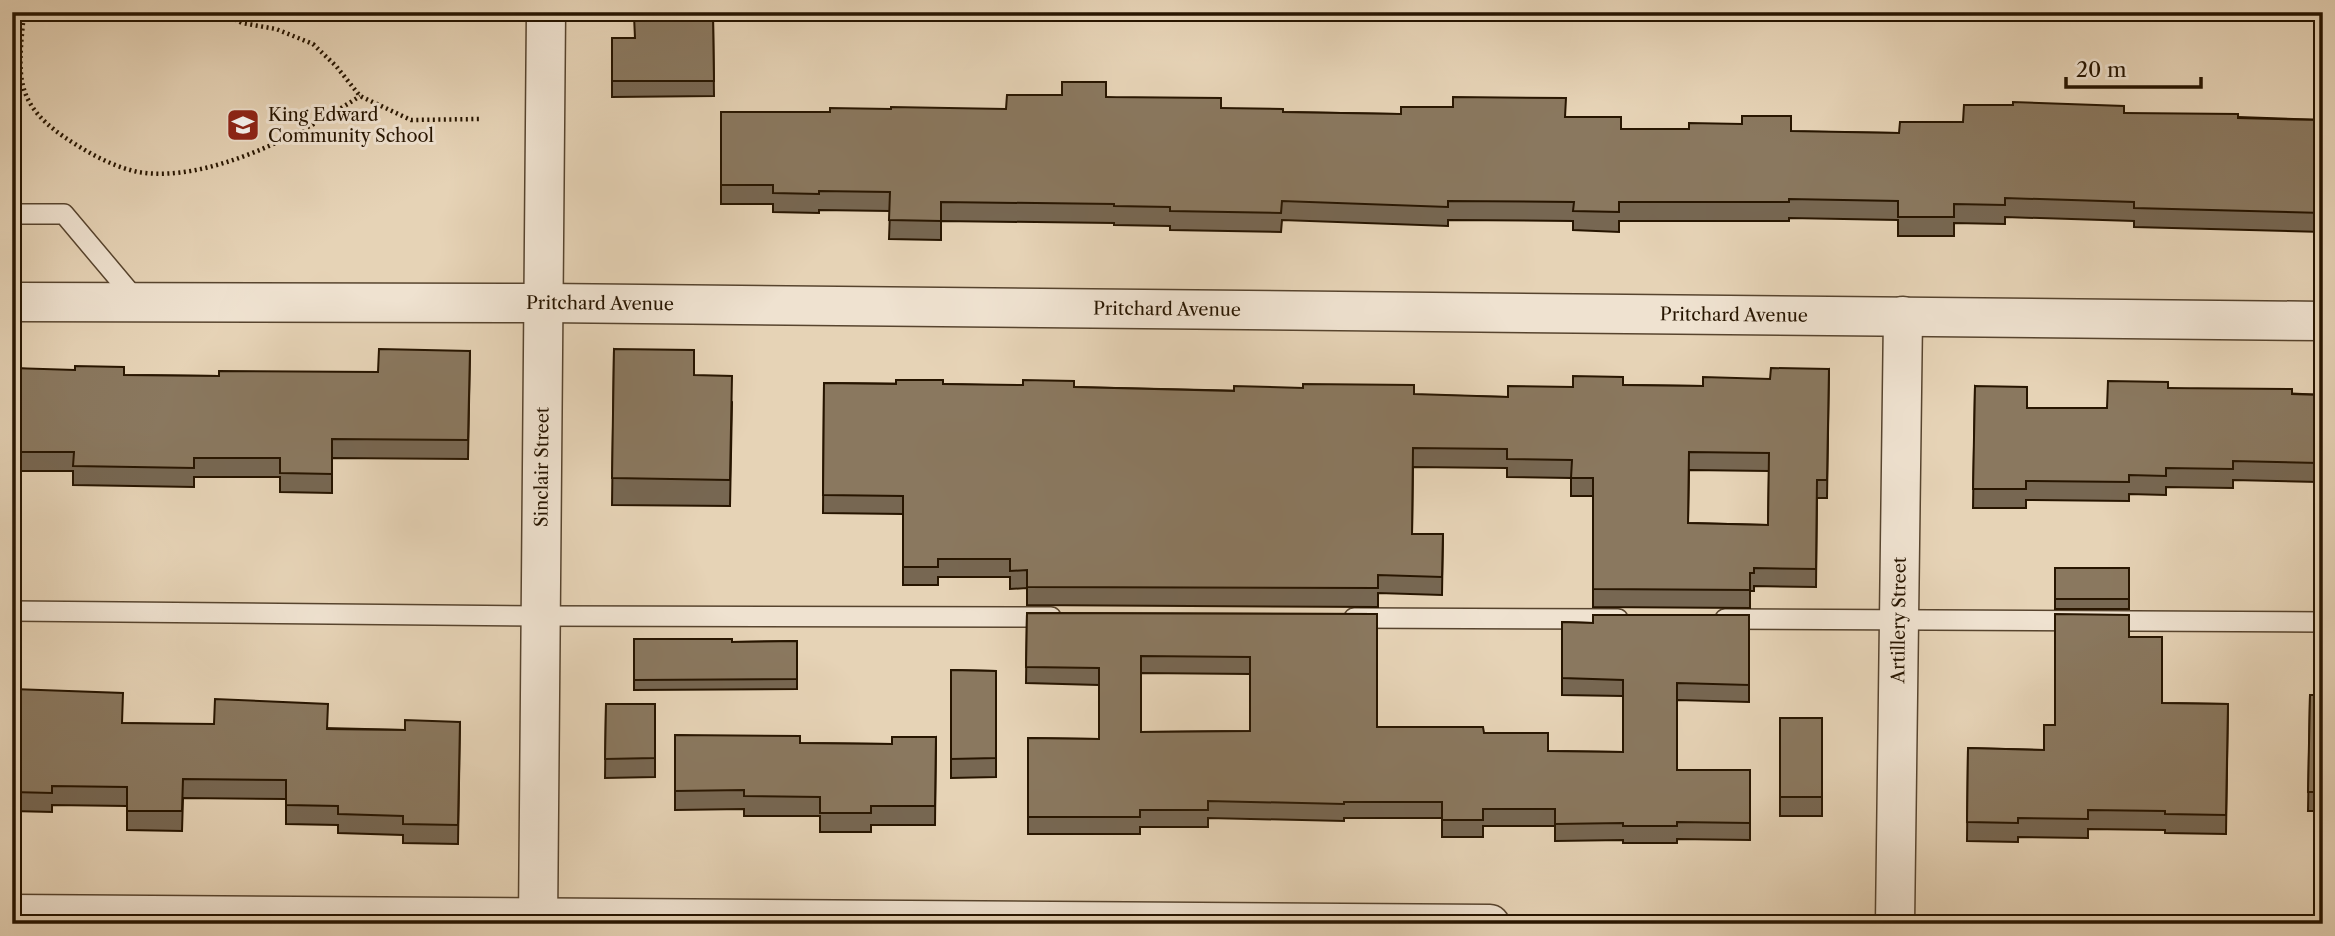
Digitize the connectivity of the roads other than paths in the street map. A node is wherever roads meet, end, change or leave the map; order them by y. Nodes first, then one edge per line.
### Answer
1 (546, 12) edge
2 (12, 214) edge
3 (12, 302) edge
4 (138, 303) junction
5 (545, 303) junction
6 (1903, 316) junction
7 (2323, 321) edge
8 (12, 611) edge
9 (542, 616) junction
10 (1070, 617) edge
11 (1334, 618) edge
12 (1640, 619) edge
13 (1709, 619) edge
14 (1899, 619) junction
15 (2323, 622) edge
16 (12, 914) edge
17 (538, 921) edge
18 (1490, 924) edge
19 (1895, 924) edge

1 - 5 street, Sinclair Street
2 - 4 lane
3 - 4 street, Pritchard Avenue
4 - 5 street, Pritchard Avenue
5 - 6 street, Pritchard Avenue
5 - 9 street, Sinclair Street
6 - 7 street, Pritchard Avenue
6 - 14 street, Artillery Street
8 - 9 lane
9 - 10 lane
9 - 17 street, Sinclair Street
11 - 12 lane
13 - 14 lane
14 - 15 lane
14 - 19 street, Artillery Street
16 - 17 street
17 - 18 street

